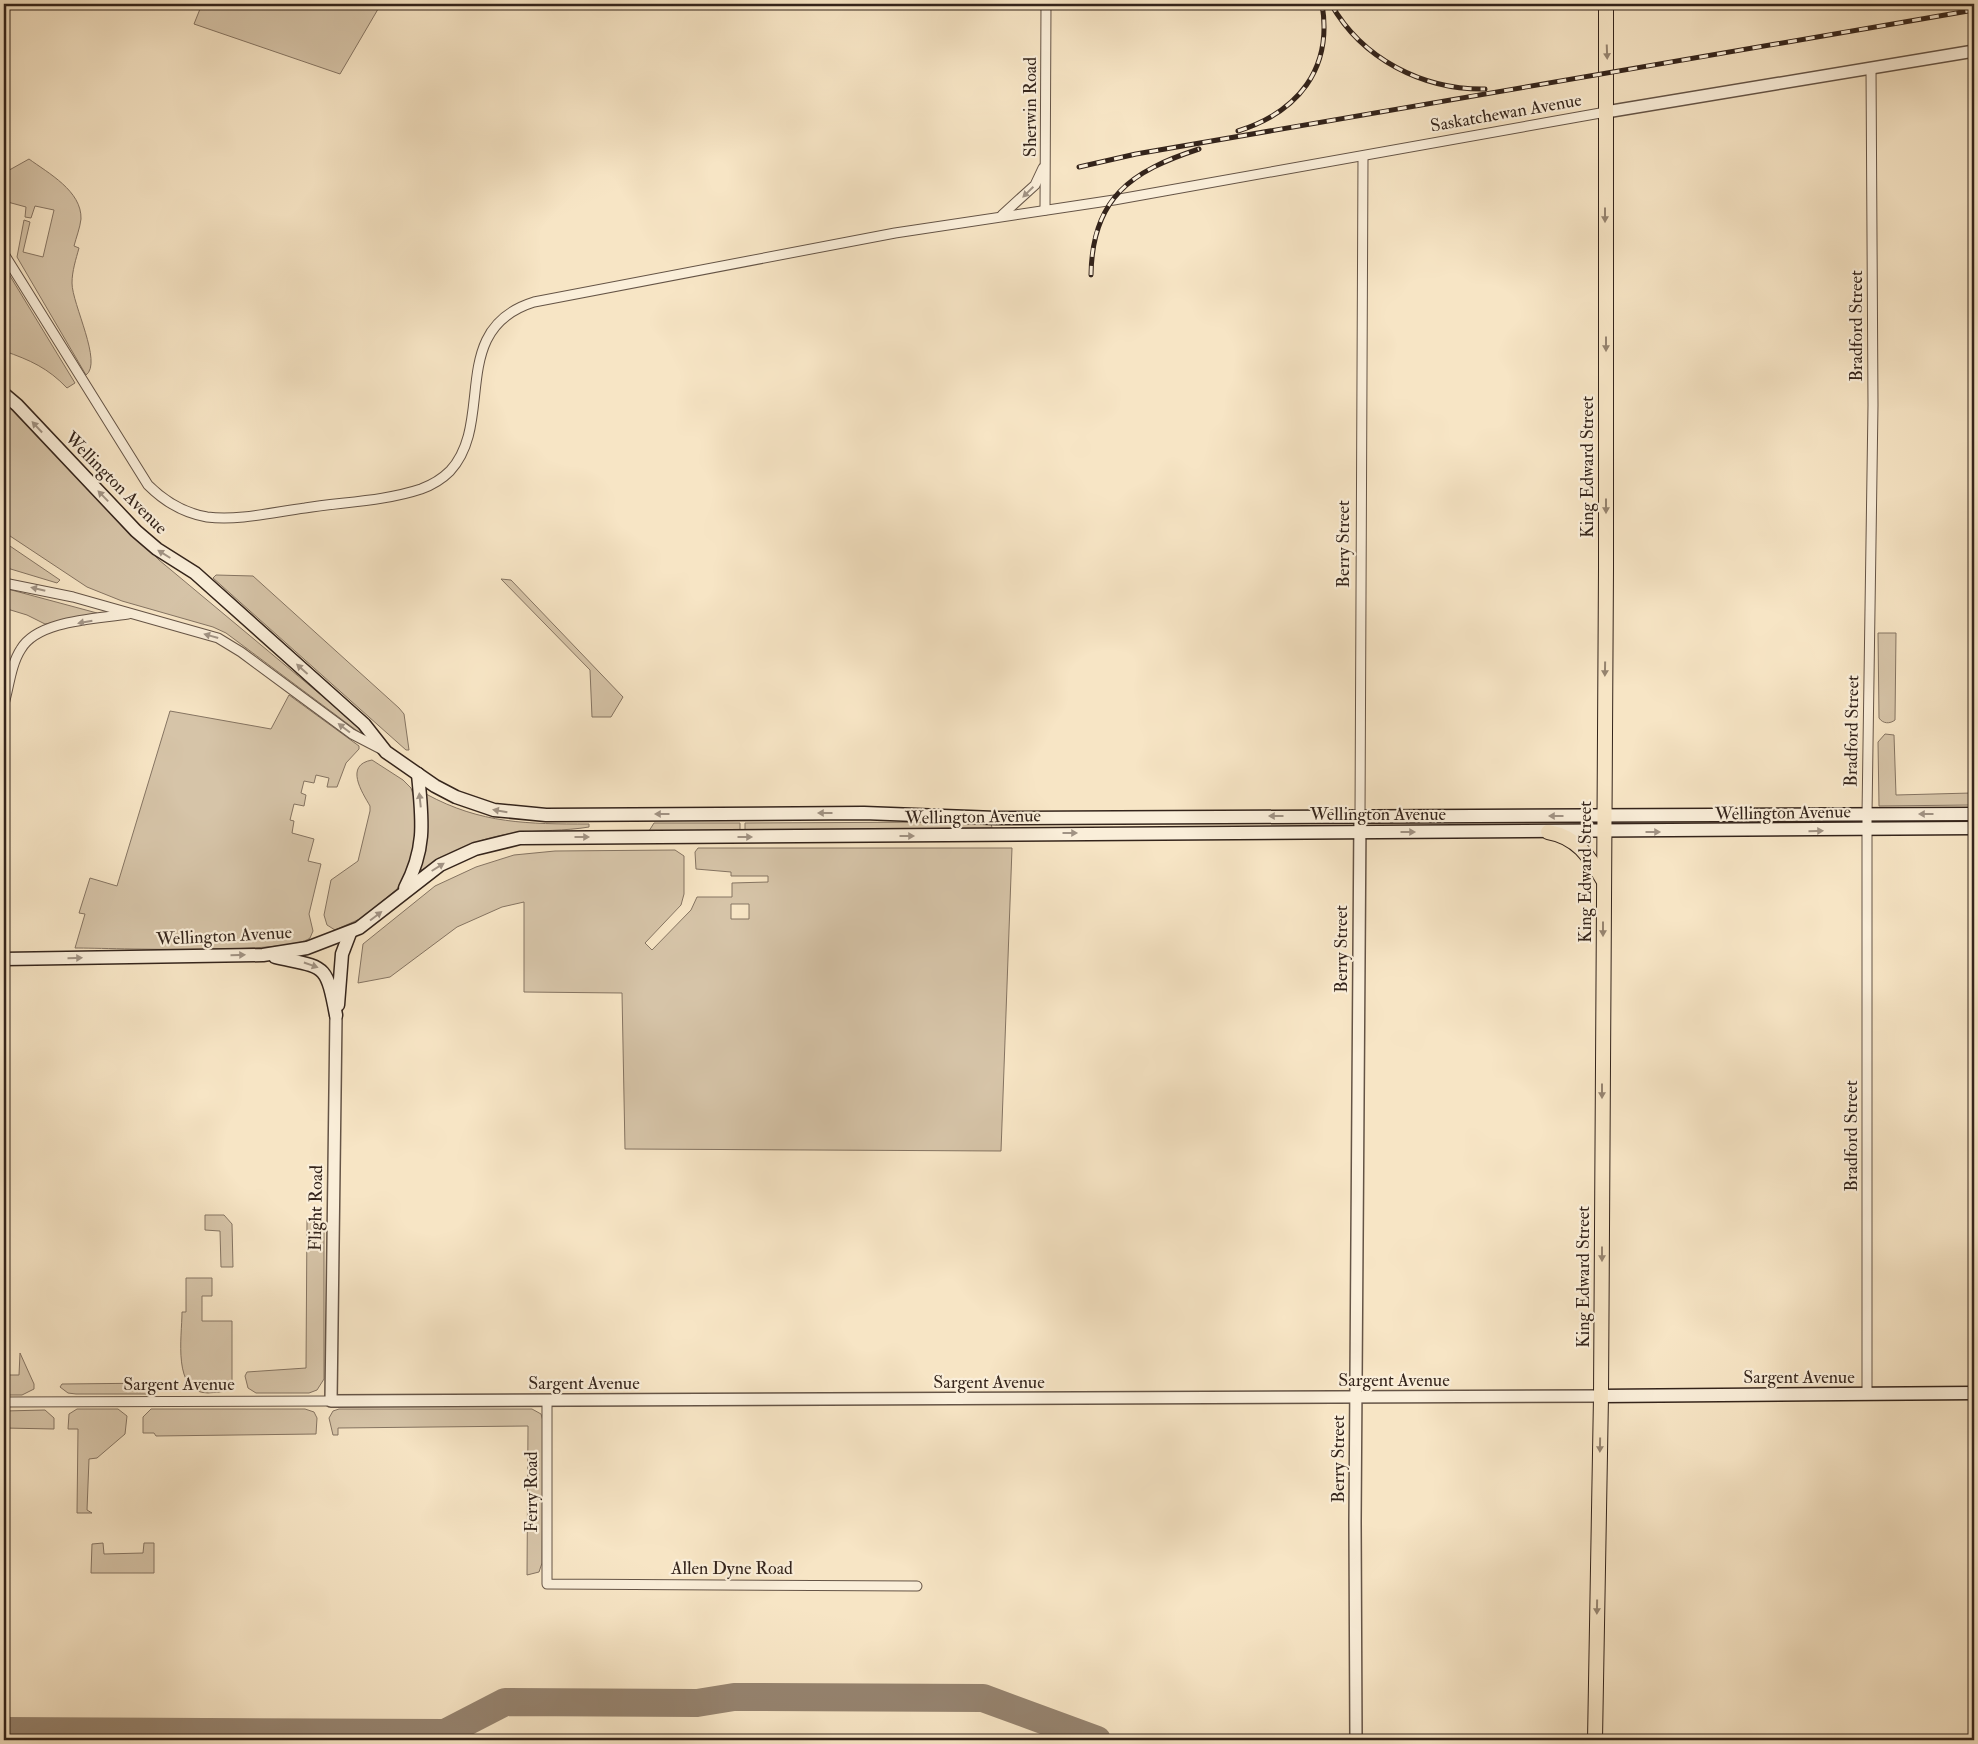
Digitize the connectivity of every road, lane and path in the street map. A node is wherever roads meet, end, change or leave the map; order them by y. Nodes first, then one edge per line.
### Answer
1 (1046, 4) edge
2 (1606, 4) edge
3 (1974, 51) edge
4 (1871, 68) junction
5 (1606, 112) junction
6 (1363, 157) junction
7 (1046, 160) junction
8 (1045, 210) junction
9 (1000, 216) junction
10 (4, 254) edge
11 (4, 394) edge
12 (4, 583) edge
13 (133, 613) junction
14 (4, 704) edge
15 (386, 752) junction
16 (418, 774) junction
17 (1867, 814) junction
18 (1974, 814) edge
19 (1360, 816) junction
20 (1604, 816) junction
21 (1707, 816) junction
22 (1207, 817) junction
23 (1027, 818) junction
24 (1974, 828) edge
25 (1867, 829) junction
26 (1604, 831) junction
27 (1208, 832) junction
28 (1360, 832) junction
29 (1548, 832) junction
30 (1706, 832) junction
31 (1027, 833) junction
32 (1604, 880) junction
33 (400, 896) junction
34 (350, 932) junction
35 (4, 954) edge
36 (263, 955) junction
37 (27, 958) junction
38 (4, 959) edge
39 (336, 1015) junction
40 (1974, 1393) edge
41 (1867, 1394) junction
42 (1601, 1396) junction
43 (1356, 1398) junction
44 (331, 1401) junction
45 (547, 1401) junction
46 (4, 1402) edge
47 (548, 1584) joint
48 (917, 1586) dead end
49 (1356, 1740) edge
50 (1595, 1740) edge

1 - 7 street, Sherwin Road
2 -> 5 main road, King Edward Street
3 - 4 street, Saskatchewan Avenue
4 - 5 street, Saskatchewan Avenue
4 - 17 street, Bradford Street
5 - 6 street, Saskatchewan Avenue
5 -> 20 main road, King Edward Street
6 - 8 street, Saskatchewan Avenue
6 - 19 street, Berry Street
7 - 8 street, Sherwin Road
7 -> 9 street
8 - 9 street, Saskatchewan Avenue
9 - 10 street, Saskatchewan Avenue
15 -> 11 main road, Wellington Avenue
13 -> 12 street, Wellington Avenue
13 -> 14 street
15 -> 13 street, Wellington Avenue
15 - 16 main road, Wellington Avenue
23 -> 16 main road, Wellington Avenue
33 -> 16 main road
18 -> 17 main road, Wellington Avenue
17 - 21 main road, Wellington Avenue
17 - 25 street, Bradford Street
20 -> 19 main road, Wellington Avenue
19 -> 22 main road, Wellington Avenue
19 - 28 street, Berry Street
20 - 21 main road, Wellington Avenue
20 - 26 main road, King Edward Street
21 - 30 street
22 - 23 main road, Wellington Avenue
22 - 27 street
23 - 31 street
24 - 25 main road, Wellington Avenue
30 -> 25 main road, Wellington Avenue
25 - 41 street, Bradford Street
26 - 29 main road, Wellington Avenue
26 -> 30 main road, Wellington Avenue
26 - 32 main road, King Edward Street
27 - 28 main road, Wellington Avenue
31 -> 27 main road, Wellington Avenue
28 -> 29 main road, Wellington Avenue
28 - 43 street, Berry Street
29 - 32 main road
33 -> 31 main road, Wellington Avenue
32 -> 42 main road, King Edward Street
34 -> 33 main road, Wellington Avenue
34 - 36 main road, Wellington Avenue
34 - 39 main road
35 - 37 street
37 -> 36 main road, Wellington Avenue
36 -> 39 main road
37 - 38 main road, Wellington Avenue
39 - 44 street, Flight Road
40 - 41 main road, Sargent Avenue
41 - 42 main road, Sargent Avenue
42 - 43 street, Sargent Avenue
42 -> 50 main road, King Edward Street
43 - 45 street, Sargent Avenue
43 - 49 street, Berry Street
44 - 45 street, Sargent Avenue
44 - 46 street, Sargent Avenue
45 - 47 street, Ferry Road
47 - 48 street, Allen Dyne Road

